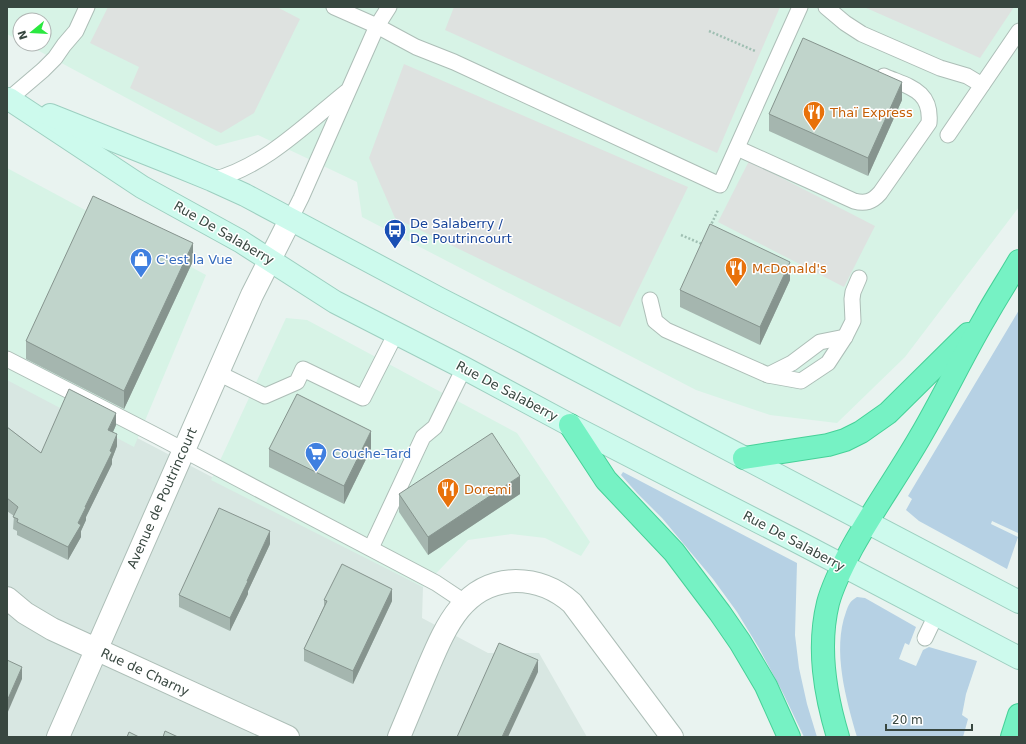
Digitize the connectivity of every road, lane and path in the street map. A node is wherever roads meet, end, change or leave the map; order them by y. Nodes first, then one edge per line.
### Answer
1 (87, 7) edge
2 (334, 7) edge
3 (389, 7) edge
4 (800, 7) edge
5 (826, 7) edge
6 (377, 26) junction
7 (709, 31) dead end
8 (1019, 31) edge
9 (756, 52) dead end
10 (871, 70) edge
11 (982, 85) junction
12 (348, 90) junction
13 (8, 99) edge
14 (948, 135) dead end
15 (737, 148) junction
16 (212, 180) junction
17 (718, 210) dead end
18 (290, 220) junction
19 (708, 230) edge
20 (681, 234) dead end
21 (702, 244) edge
22 (270, 259) junction
23 (1019, 261) edge
24 (859, 278) dead end
25 (650, 300) dead end
26 (984, 318) junction
27 (396, 334) junction
28 (845, 337) junction
29 (7, 359) edge
30 (464, 368) junction
31 (218, 373) junction
32 (768, 375) junction
33 (570, 425) junction
34 (183, 450) junction
35 (744, 458) junction
36 (866, 522) junction
37 (371, 548) junction
38 (842, 566) junction
39 (7, 598) edge
40 (1019, 602) edge
41 (464, 603) junction
42 (936, 615) junction
43 (924, 638) dead end
44 (96, 649) junction
45 (1019, 658) edge
46 (58, 737) edge
47 (288, 737) edge
48 (399, 737) edge
49 (672, 737) edge
50 (789, 737) edge
51 (838, 737) edge

1 - 13 lane
2 - 6 lane
3 - 6 lane
4 - 15 lane
5 - 11 lane
6 - 12 lane
6 - 15 lane
7 - 9 path
8 - 11 lane
10 - 15 lane
11 - 14 lane
12 - 16 lane
12 - 18 lane
13 - 16 main road
13 - 22 main road, Rue De Salaberry
16 - 18 main road
17 - 19 path
18 - 22 street, Avenue de Poutrincourt
18 - 35 main road
20 - 21 path
22 - 27 main road, Rue De Salaberry
22 - 31 street, Avenue de Poutrincourt
23 - 26 highway
24 - 28 lane
25 - 32 lane
26 - 35 highway
26 - 36 highway
27 - 30 main road, Rue De Salaberry
27 - 31 lane
28 - 32 lane
28 - 32 lane
29 - 34 lane
30 - 33 main road, Rue De Salaberry
30 - 37 lane
31 - 34 street, Avenue de Poutrincourt
33 - 38 main road, Rue De Salaberry
33 - 50 highway
34 - 37 lane
34 - 44 street, Avenue de Poutrincourt
35 - 36 main road
36 - 38 highway
36 - 40 main road
37 - 41 lane
38 - 42 main road, Rue De Salaberry
38 - 51 highway
39 - 44 street, Rue de Charny
41 - 48 street
41 - 49 street
42 - 43 lane
42 - 45 main road, Rue De Salaberry
44 - 46 street, Avenue de Poutrincourt
44 - 47 street, Rue de Charny

